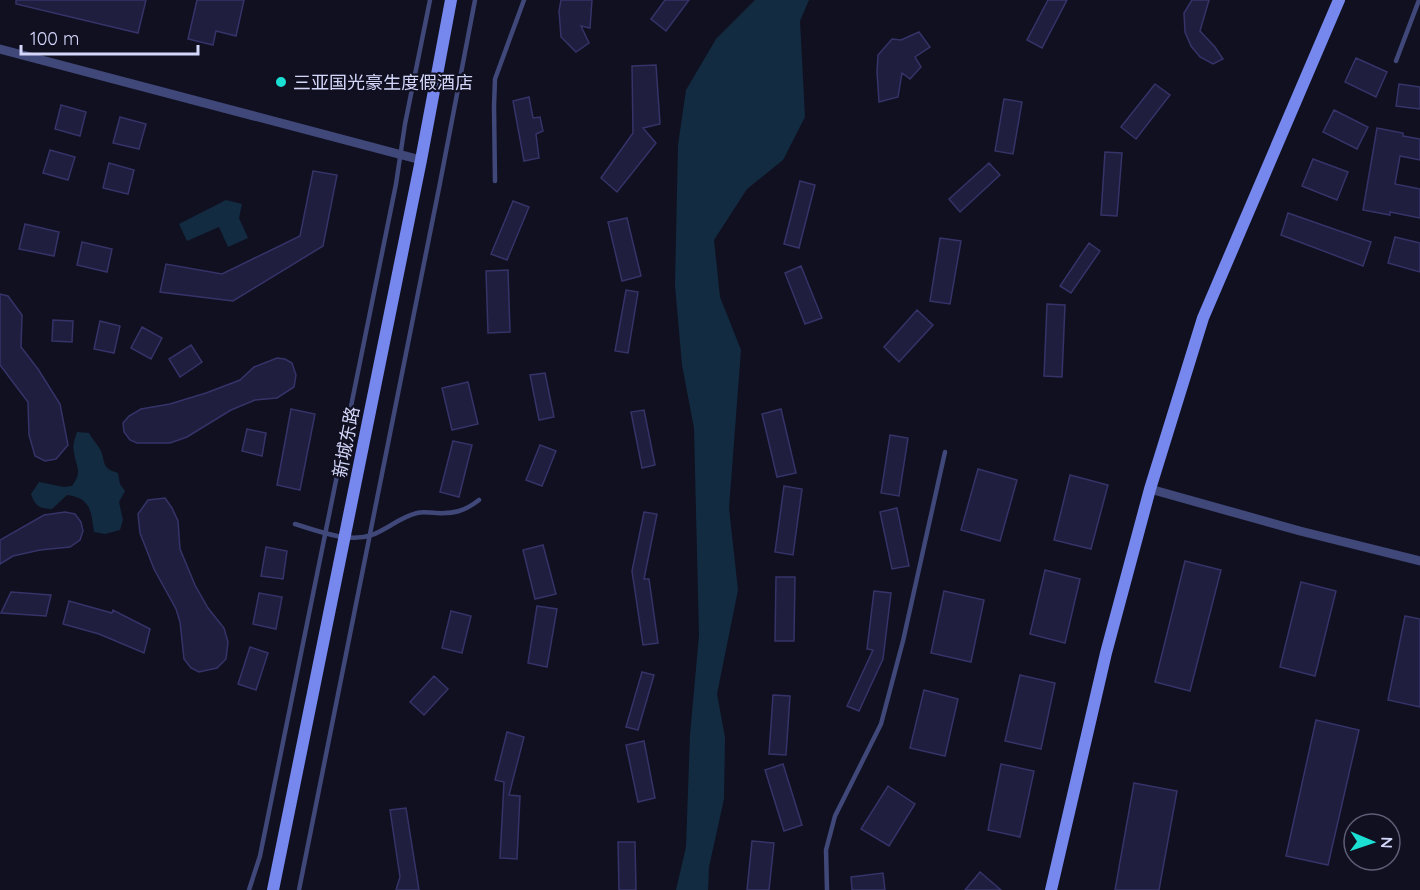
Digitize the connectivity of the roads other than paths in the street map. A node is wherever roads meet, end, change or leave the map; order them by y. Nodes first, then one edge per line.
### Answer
1 (430, 0) edge
2 (451, 0) edge
3 (475, 0) edge
4 (524, 0) edge
5 (1339, 0) edge
6 (1419, 0) edge
7 (0, 49) edge
8 (1396, 61) dead end
9 (400, 154) junction
10 (421, 160) junction
11 (495, 181) dead end
12 (945, 452) dead end
13 (1150, 489) junction
14 (479, 500) dead end
15 (295, 524) dead end
16 (326, 533) junction
17 (370, 536) junction
18 (345, 537) junction
19 (1420, 561) edge
20 (249, 890) edge
21 (273, 890) edge
22 (299, 890) edge
23 (827, 890) edge
24 (1051, 890) edge

1 - 9 lane
2 - 10 street, 新城东路
3 - 17 lane
4 - 11 lane
5 - 13 street
6 - 8 lane
7 - 9 street
9 - 10 street
9 - 16 lane
10 - 18 street, 新城东路
12 - 23 lane
13 - 19 street
13 - 24 street
14 - 17 lane
15 - 16 lane
16 - 18 lane
16 - 20 lane
17 - 18 lane
17 - 22 lane
18 - 21 street, 新城东路

